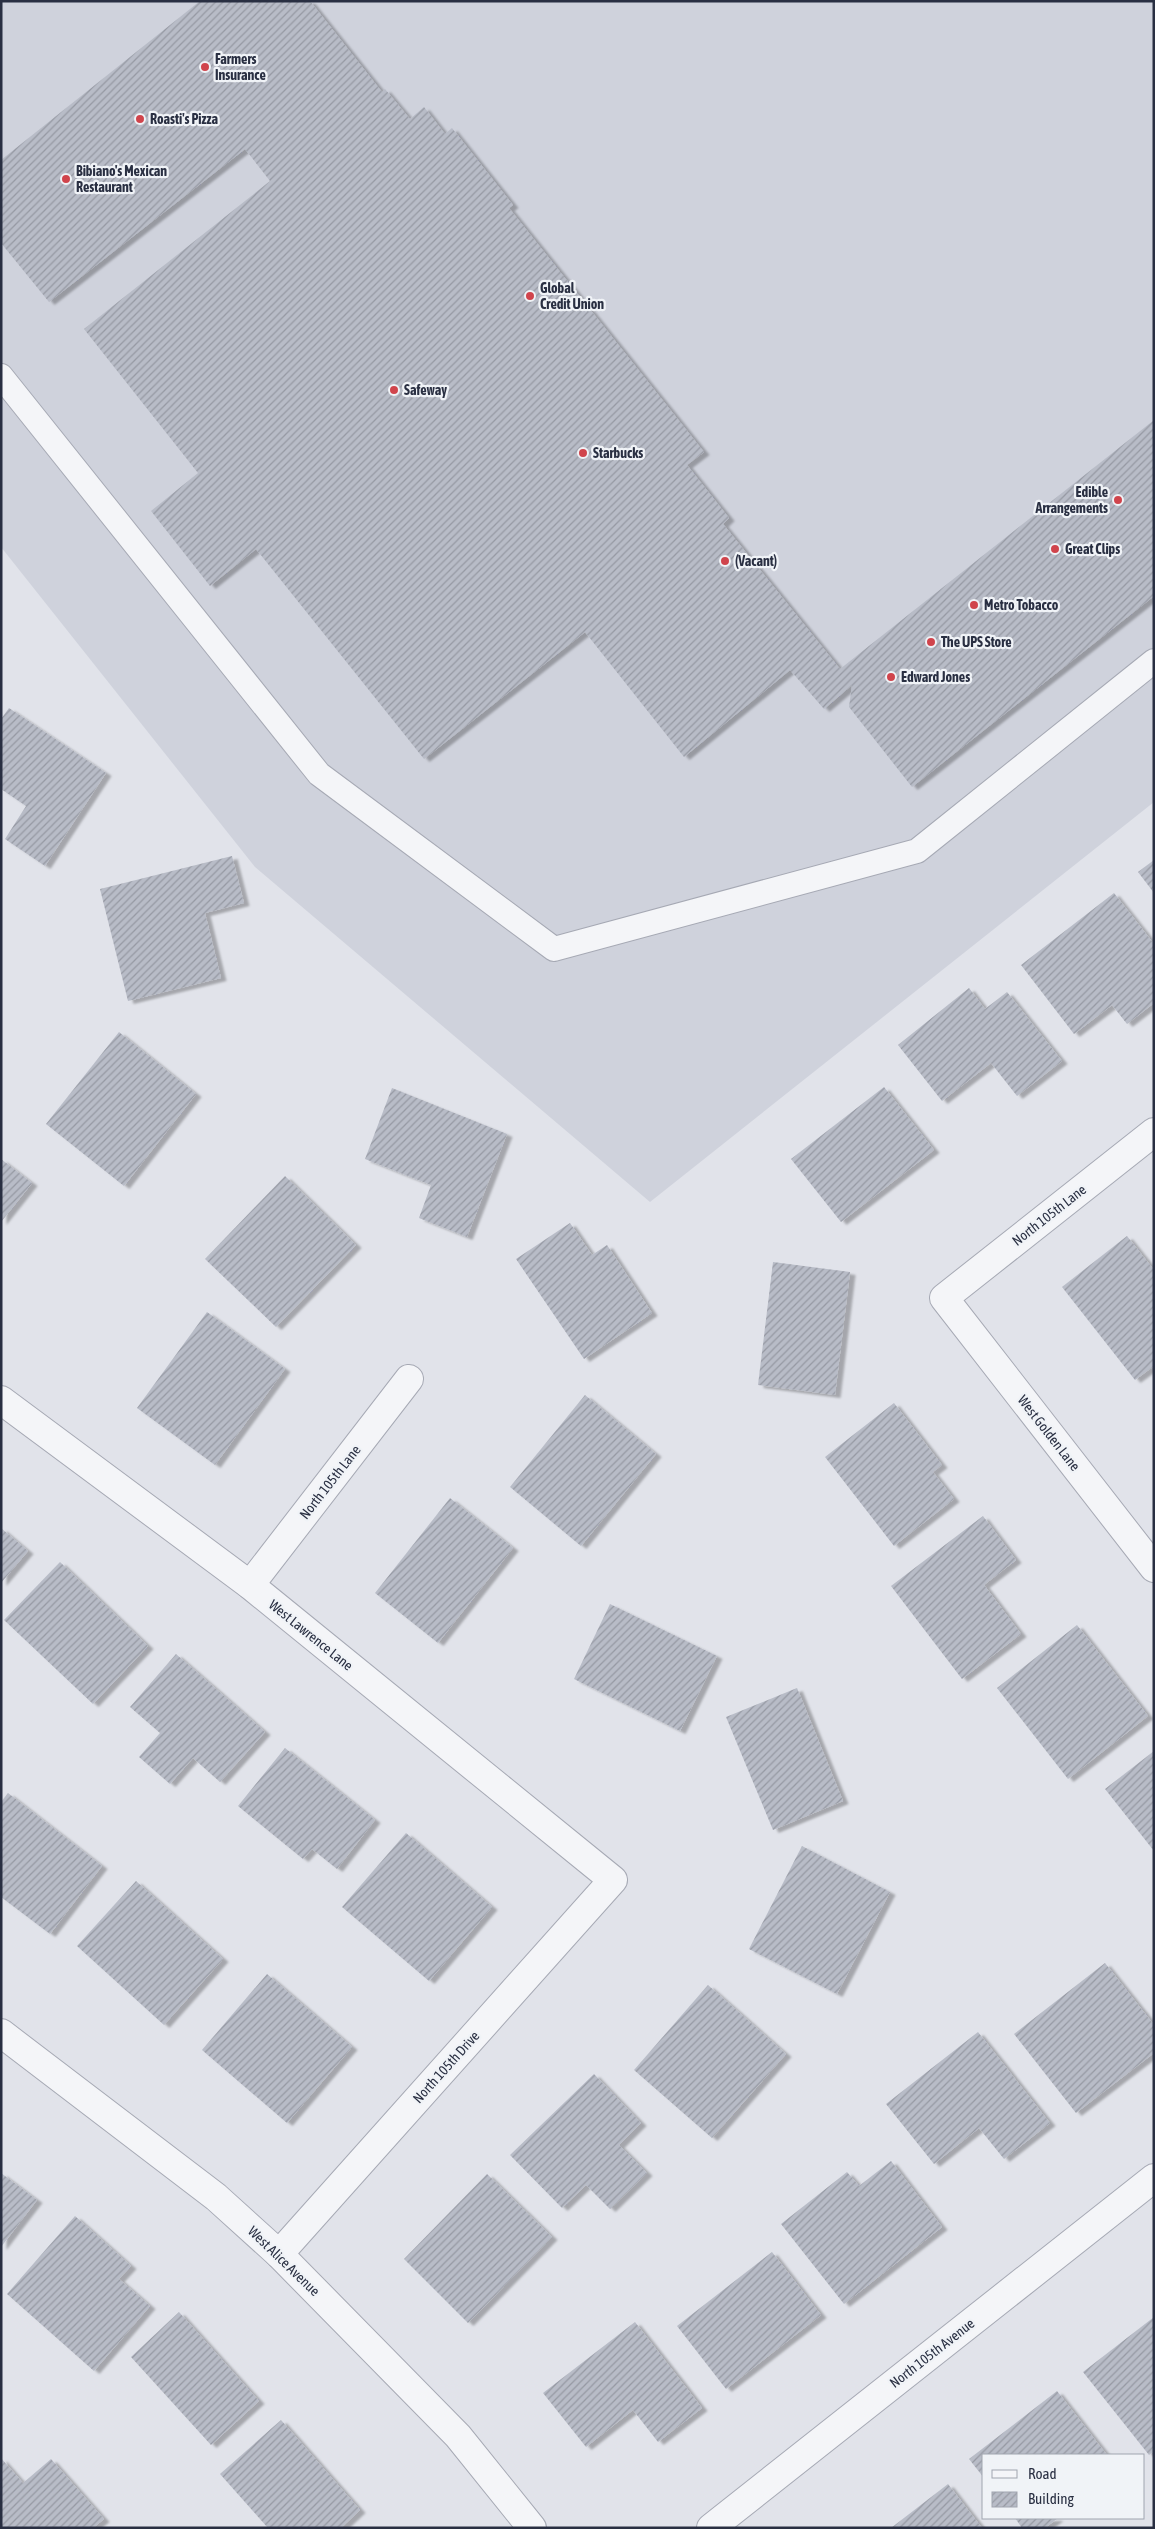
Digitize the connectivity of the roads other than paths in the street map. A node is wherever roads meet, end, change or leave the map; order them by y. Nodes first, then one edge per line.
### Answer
1 (1, 376) edge
2 (1154, 661) edge
3 (1154, 1132) edge
4 (944, 1298) joint
5 (409, 1380) dead end
6 (1, 1400) edge
7 (1154, 1568) edge
8 (250, 1585) junction
9 (613, 1880) joint
10 (1, 2033) edge
11 (1154, 2178) edge
12 (279, 2254) junction
13 (532, 2528) edge
14 (711, 2528) edge

1 - 2 lane
3 - 4 street, North 105th Lane
4 - 7 street, West Golden Lane
5 - 8 street, North 105th Lane
6 - 8 street, West Lawrence Lane
8 - 9 street, West Lawrence Lane
9 - 12 street, North 105th Drive
10 - 12 street, West Alice Avenue
11 - 14 street, North 105th Avenue
12 - 13 street, West Alice Avenue

